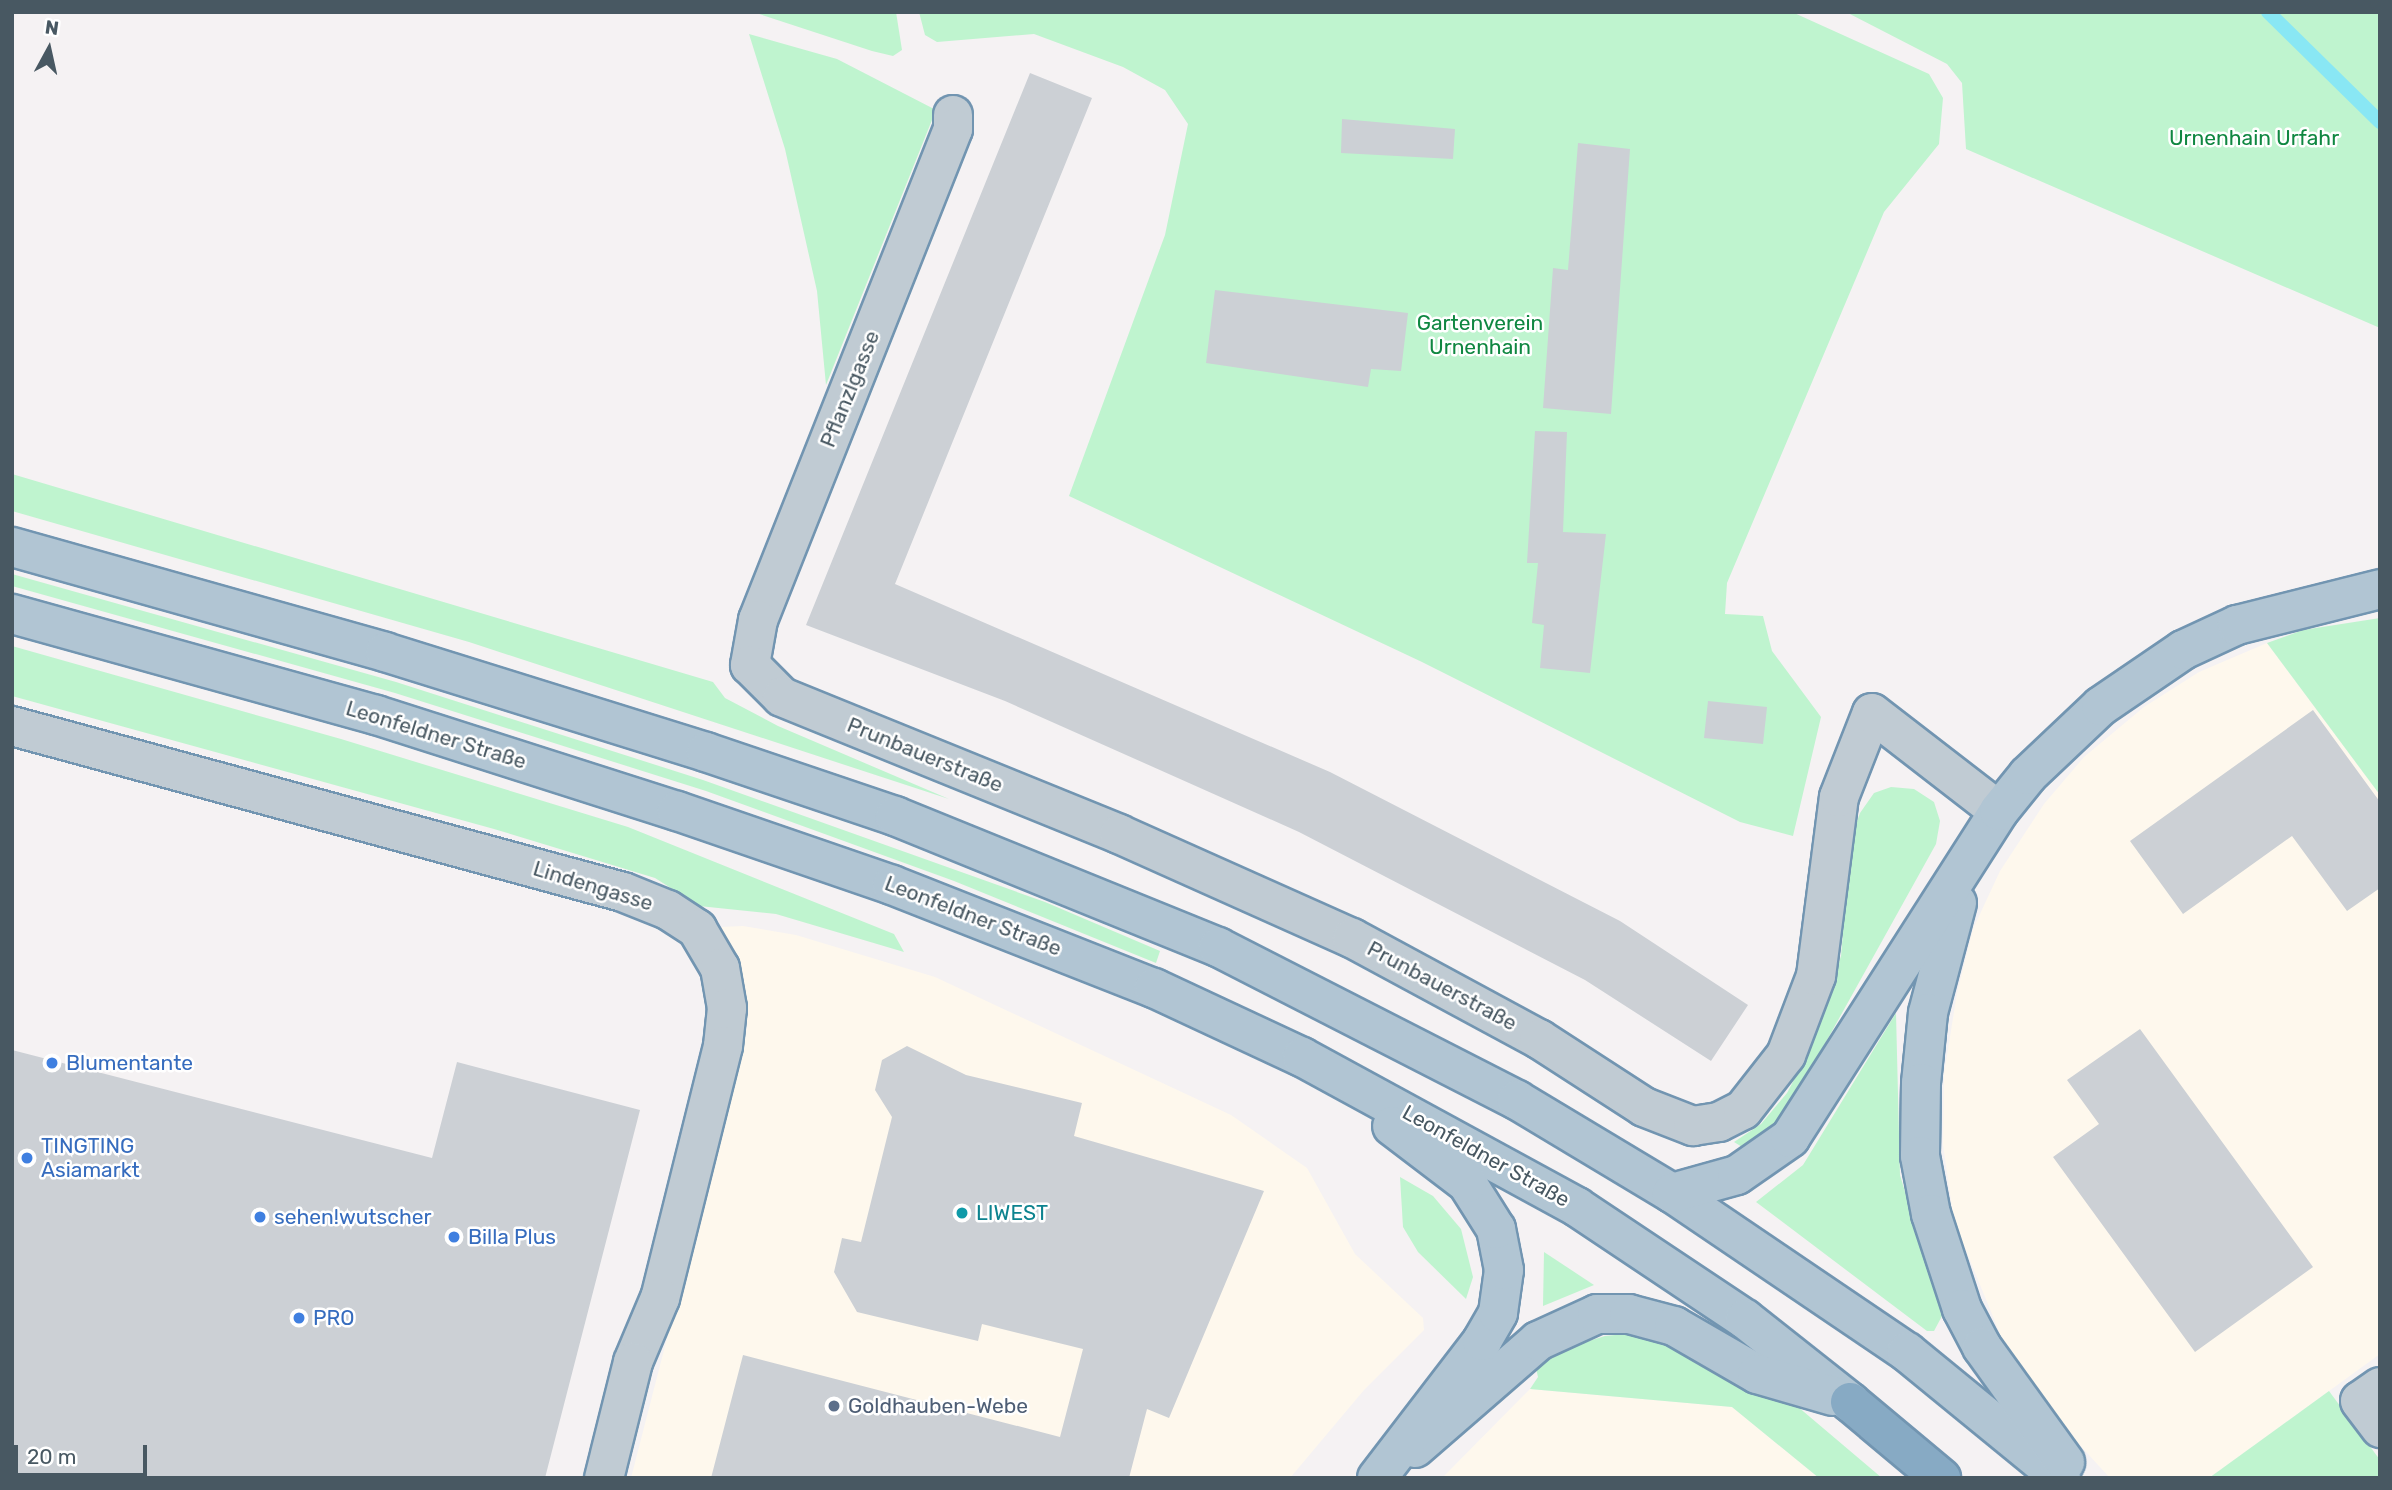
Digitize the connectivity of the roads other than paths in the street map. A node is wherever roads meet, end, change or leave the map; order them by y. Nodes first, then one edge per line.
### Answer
1 (953, 115) dead end
2 (12, 547) edge
3 (2380, 589) edge
4 (12, 614) edge
5 (750, 665) joint
6 (12, 726) edge
7 (1999, 811) junction
8 (1977, 845) junction
9 (1301, 1057) junction
10 (1672, 1193) junction
11 (2380, 1387) edge
12 (1850, 1402) junction
13 (2380, 1428) edge
14 (1378, 1476) edge
15 (604, 1478) edge
16 (1941, 1478) edge
17 (2061, 1478) edge
18 (2077, 1478) edge

1 - 5 street, Pflanzlgasse
2 - 10 main road
3 - 7 main road
4 - 9 main road, Leonfeldner Straße
5 - 7 street, Prunbauerstraße
6 - 15 street, Lindengasse
7 - 8 main road
8 - 10 main road
8 - 18 main road
9 - 12 main road, Leonfeldner Straße
9 - 14 main road
10 - 17 main road
11 - 13 street
12 - 14 main road
12 - 16 highway

